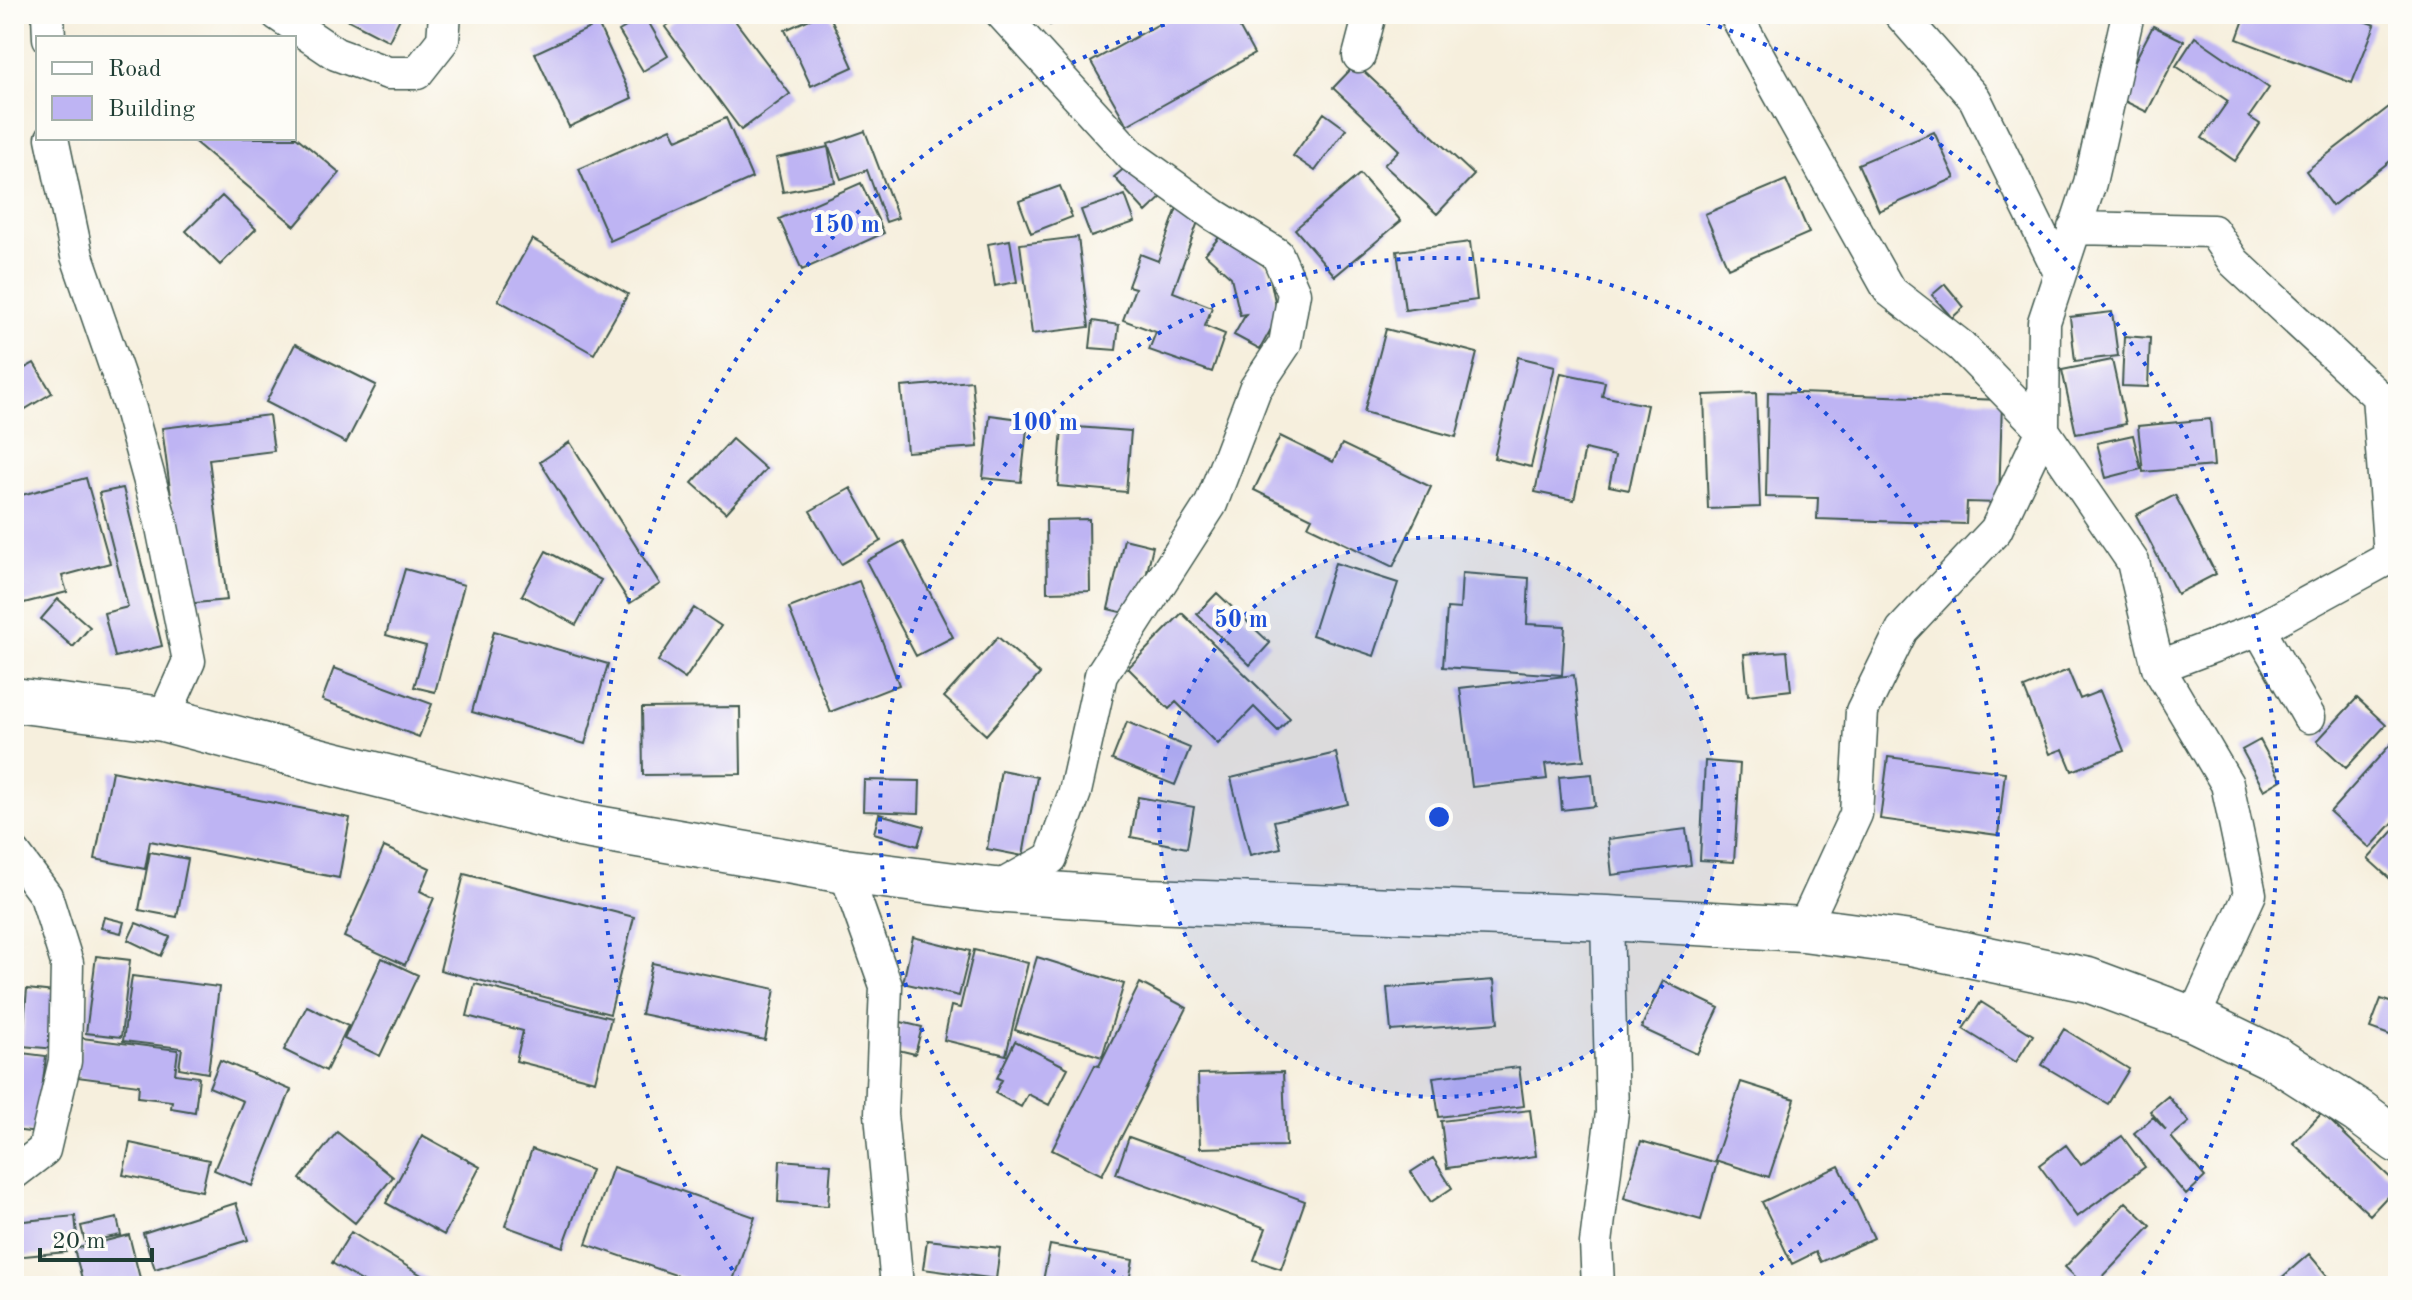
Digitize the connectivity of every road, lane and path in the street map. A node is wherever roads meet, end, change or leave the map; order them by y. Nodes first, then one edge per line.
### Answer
1 (48, 14) edge
2 (277, 14) edge
3 (445, 14) edge
4 (1002, 14) edge
5 (1370, 14) edge
6 (1735, 14) edge
7 (1900, 14) edge
8 (2128, 14) edge
9 (49, 36) edge
10 (1359, 56) dead end
11 (52, 140) edge
12 (2074, 228) junction
13 (2060, 273) junction
14 (2043, 430) junction
15 (2394, 555) edge
16 (2259, 629) junction
17 (2158, 667) junction
18 (14, 700) edge
19 (2309, 717) dead end
20 (163, 719) junction
21 (14, 853) edge
22 (845, 871) junction
23 (994, 890) junction
24 (1607, 918) junction
25 (1803, 929) junction
26 (2193, 1019) junction
27 (2398, 1141) edge
28 (14, 1173) edge
29 (897, 1286) edge
30 (1598, 1286) edge

1 - 9 street
2 - 3 street
4 - 23 street
5 - 10 street
6 - 14 street
7 - 13 street
8 - 12 street
11 - 20 street
12 - 13 street
12 - 15 street
13 - 14 street
14 - 17 street
14 - 25 street
15 - 16 street
16 - 17 street
16 - 19 street
17 - 26 street
18 - 20 main road
20 - 22 main road
21 - 28 street
22 - 23 main road
22 - 29 street
23 - 24 main road
24 - 25 main road
24 - 30 street
25 - 26 main road
26 - 27 main road

